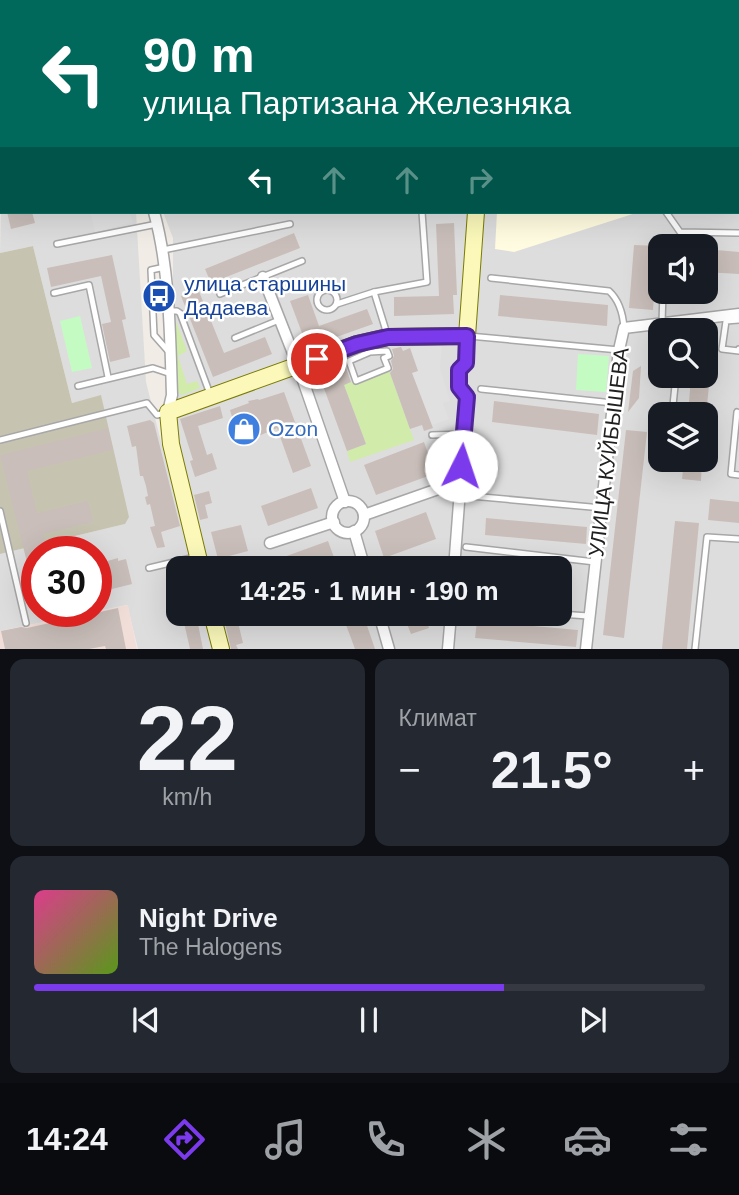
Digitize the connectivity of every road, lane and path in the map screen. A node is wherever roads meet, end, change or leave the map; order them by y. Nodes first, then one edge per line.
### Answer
1 (155, 214) edge
2 (422, 214) edge
3 (476, 214) edge
4 (667, 214) edge
5 (157, 223) junction
6 (290, 224) dead end
7 (739, 233) edge
8 (57, 244) dead end
9 (163, 250) junction
10 (302, 261) dead end
11 (165, 267) junction
12 (263, 277) junction
13 (491, 278) dead end
14 (374, 292) junction
15 (54, 293) dead end
16 (220, 294) dead end
17 (337, 304) junction
18 (168, 311) junction
19 (734, 318) edge
20 (279, 320) junction
21 (648, 325) edge
22 (624, 328) junction
23 (467, 336) junction
24 (388, 337) junction
25 (235, 338) dead end
26 (739, 349) edge
27 (619, 350) junction
28 (355, 351) junction
29 (170, 354) junction
30 (299, 366) junction
31 (171, 373) junction
32 (108, 377) junction
33 (78, 386) dead end
34 (481, 389) dead end
35 (211, 397) junction
36 (613, 403) junction
37 (168, 412) junction
38 (739, 413) edge
39 (463, 434) junction
40 (432, 435) dead end
41 (0, 440) edge
42 (739, 475) edge
43 (441, 488) dead end
44 (471, 496) dead end
45 (345, 502) junction
46 (602, 508) junction
47 (0, 511) edge
48 (364, 515) junction
49 (334, 522) junction
50 (354, 531) junction
51 (739, 539) edge
52 (270, 543) dead end
53 (466, 547) dead end
54 (197, 556) edge
55 (361, 556) edge
56 (455, 556) edge
57 (596, 562) junction
58 (166, 566) edge
59 (149, 568) dead end
60 (21, 601) edge
61 (572, 615) edge
62 (590, 617) junction
63 (215, 626) edge
64 (384, 626) edge
65 (449, 626) edge
66 (394, 648) edge
67 (220, 649) edge
68 (448, 649) edge
69 (586, 649) edge
70 (695, 649) edge

1 - 5 street
2 - 14 lane
3 - 23 street
4 - 7 lane
5 - 8 lane
5 - 9 street
6 - 9 lane
9 - 11 street
10 - 12 lane
11 - 18 street
11 - 29 lane
12 - 16 lane
12 - 20 street
13 - 22 lane
14 - 17 lane
14 - 24 lane
15 - 32 lane
17 - 17 lane
18 - 29 street
18 - 35 lane
19 - 26 lane
20 - 25 lane
20 - 30 street
21 - 22 street, УЛИЦА КУЙБЫШЕВА
22 - 27 street, УЛИЦА КУЙБЫШЕВА
23 - 24 street
23 - 27 lane
23 - 39 street
24 - 28 street
27 - 36 street, УЛИЦА КУЙБЫШЕВА
28 - 28 lane
28 - 30 street
29 - 31 street
30 - 35 street
30 - 45 street
31 - 32 lane
31 - 37 street
32 - 33 lane
34 - 36 lane
35 - 37 street
36 - 46 street, УЛИЦА КУЙБЫШЕВА
37 - 41 lane
37 - 54 street
38 - 42 lane
39 - 40 lane
39 - 56 street
43 - 48 street
44 - 46 lane
45 - 48 street
45 - 49 street
46 - 57 street, УЛИЦА КУЙБЫШЕВА
47 - 60 lane
48 - 50 street
49 - 50 street
49 - 52 street
50 - 55 street
51 - 70 lane
53 - 57 lane
57 - 62 street, УЛИЦА КУЙБЫШЕВА
58 - 59 lane
61 - 62 lane
62 - 69 street, УЛИЦА КУЙБЫШЕВА
63 - 67 street
64 - 66 street
65 - 68 street

